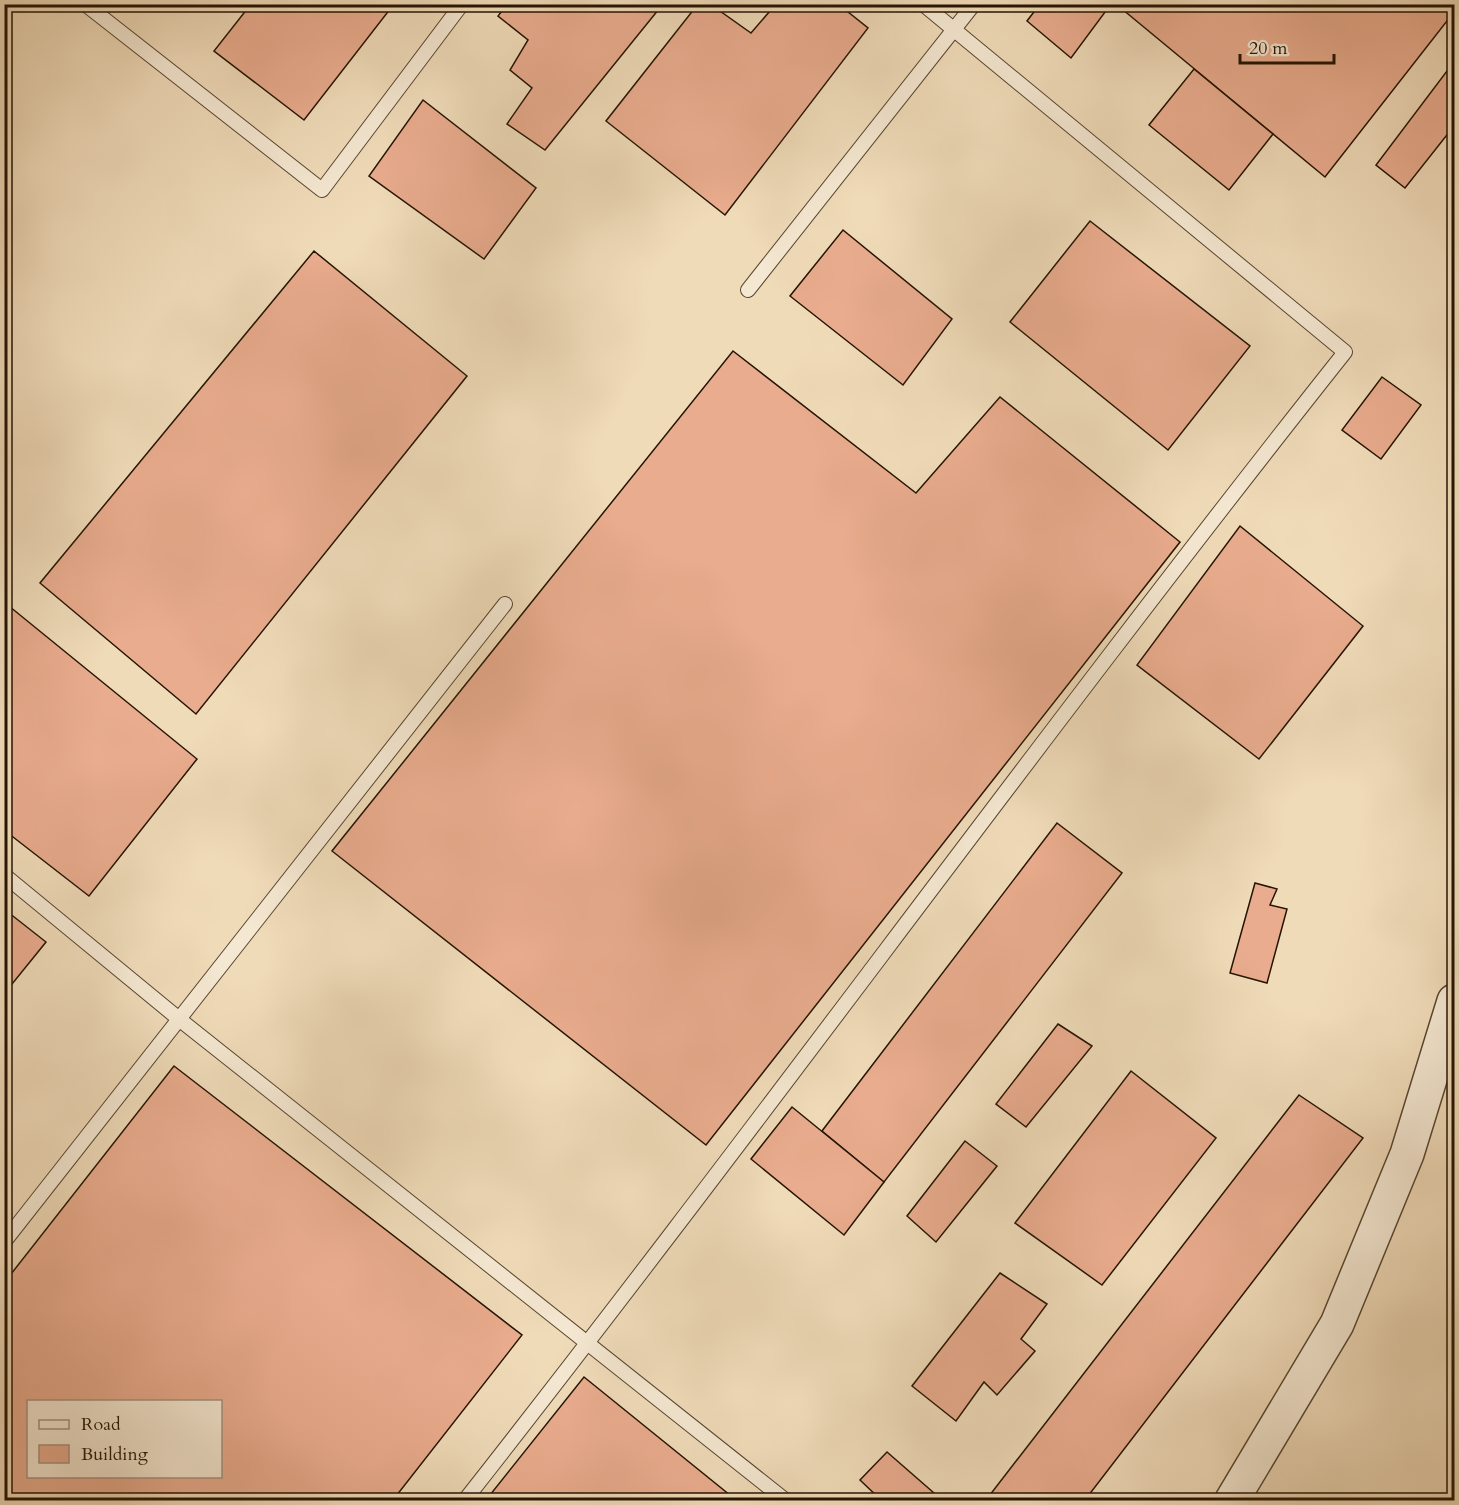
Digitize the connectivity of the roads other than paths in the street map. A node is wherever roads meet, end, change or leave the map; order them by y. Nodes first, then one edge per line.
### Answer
1 (86, 4) edge
2 (462, 4) edge
3 (923, 4) edge
4 (974, 4) edge
5 (955, 29) junction
6 (748, 290) dead end
7 (505, 604) dead end
8 (4, 875) edge
9 (1455, 1001) edge
10 (179, 1019) junction
11 (4, 1242) edge
12 (588, 1344) junction
13 (465, 1500) edge
14 (784, 1500) edge
15 (1232, 1500) edge

1 - 2 lane
3 - 5 lane
4 - 5 lane
5 - 6 lane
5 - 12 lane
7 - 10 lane
8 - 10 lane
9 - 15 street
10 - 11 lane
10 - 12 lane
12 - 13 lane
12 - 14 lane

